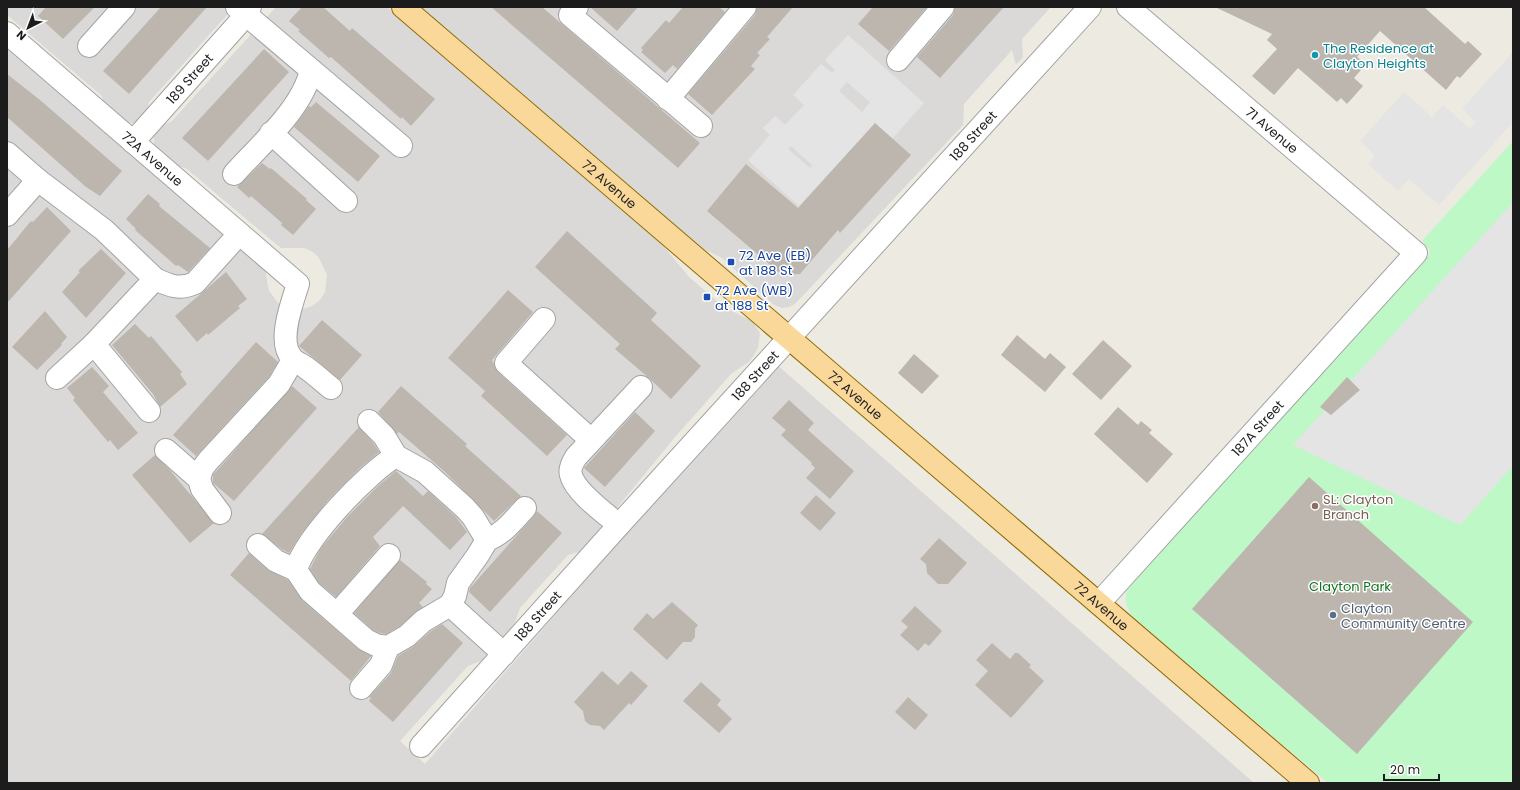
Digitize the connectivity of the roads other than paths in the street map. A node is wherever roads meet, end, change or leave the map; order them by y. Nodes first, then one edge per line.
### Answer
1 (124, 7) edge
2 (403, 7) edge
3 (745, 7) edge
4 (944, 7) edge
5 (1090, 7) edge
6 (1128, 7) edge
7 (248, 9) edge
8 (569, 10) edge
9 (7, 33) edge
10 (89, 46) dead end
11 (898, 60) dead end
12 (311, 70) junction
13 (668, 99) junction
14 (701, 126) dead end
15 (271, 133) junction
16 (133, 142) junction
17 (401, 146) dead end
18 (7, 153) edge
19 (234, 174) dead end
20 (38, 180) junction
21 (346, 201) dead end
22 (7, 215) edge
23 (239, 234) junction
24 (1416, 253) joint
25 (155, 279) junction
26 (544, 319) dead end
27 (788, 339) junction
28 (94, 344) junction
29 (293, 360) junction
30 (57, 378) dead end
31 (640, 387) dead end
32 (331, 388) dead end
33 (149, 411) dead end
34 (369, 421) dead end
35 (591, 440) junction
36 (166, 450) dead end
37 (396, 456) junction
38 (199, 479) junction
39 (525, 508) dead end
40 (220, 513) dead end
41 (619, 525) junction
42 (487, 540) junction
43 (258, 545) dead end
44 (389, 555) dead end
45 (296, 570) junction
46 (1099, 603) junction
47 (450, 605) junction
48 (337, 614) junction
49 (388, 647) junction
50 (504, 654) junction
51 (361, 688) dead end
52 (422, 746) dead end
53 (1308, 783) edge

1 - 10 street
2 - 27 main road, 72 Avenue
3 - 13 street
4 - 11 street
5 - 27 street, 188 Street
6 - 24 street, 71 Avenue
7 - 12 street
7 - 16 street, 189 Street
8 - 13 street
9 - 16 street, 72A Avenue
12 - 15 street
12 - 17 street
13 - 14 street
15 - 19 street
15 - 21 street
16 - 23 street, 72A Avenue
18 - 20 street
20 - 22 street
20 - 25 street
23 - 25 street
23 - 29 street, 72A Avenue
24 - 46 street, 187A Street
25 - 28 street
26 - 35 street
27 - 41 street, 188 Street
27 - 46 main road, 72 Avenue
28 - 30 street
28 - 33 street
29 - 32 street
29 - 38 street
31 - 35 street
34 - 37 street
35 - 41 street
36 - 38 street
37 - 42 street
37 - 45 street
38 - 40 street
39 - 42 street
41 - 50 street, 188 Street
42 - 47 street
43 - 45 street
44 - 48 street
45 - 48 street
46 - 53 main road, 72 Avenue
47 - 49 street
47 - 50 street
48 - 49 street
49 - 51 street
50 - 52 street, 188 Street

